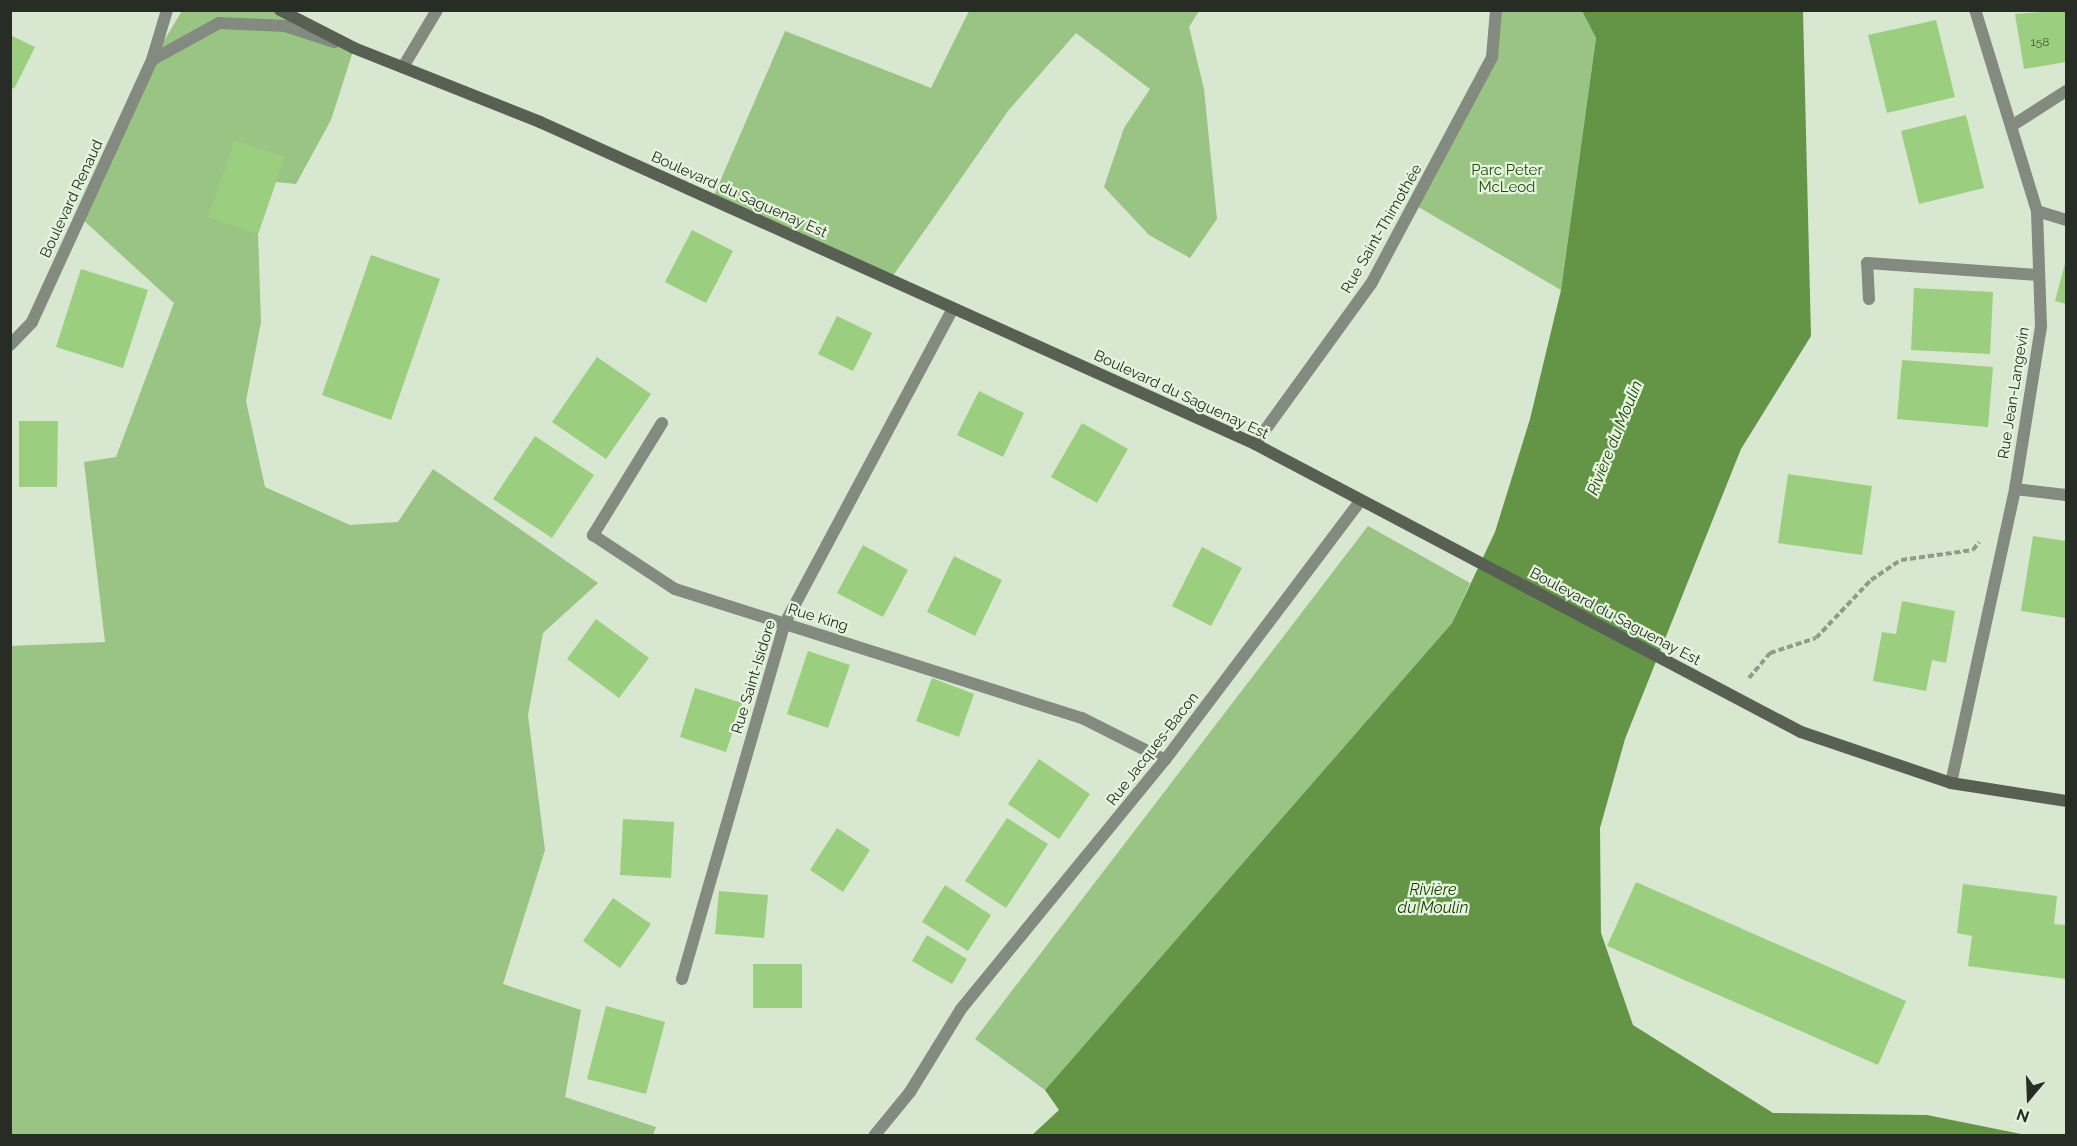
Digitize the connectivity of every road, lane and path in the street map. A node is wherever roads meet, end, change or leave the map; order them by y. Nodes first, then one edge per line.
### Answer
1 (167, 10) edge
2 (280, 10) edge
3 (437, 10) edge
4 (1496, 10) edge
5 (1975, 10) edge
6 (354, 48) junction
7 (152, 60) junction
8 (403, 67) junction
9 (2067, 91) edge
10 (2013, 125) junction
11 (2037, 211) junction
12 (2067, 220) edge
13 (2039, 275) junction
14 (1869, 299) dead end
15 (953, 309) junction
16 (10, 345) edge
17 (662, 423) dead end
18 (1255, 444) junction
19 (2014, 489) junction
20 (2067, 495) edge
21 (1360, 501) junction
22 (1985, 533) dead end
23 (785, 623) junction
24 (1734, 697) junction
25 (1165, 760) junction
26 (1951, 783) junction
27 (2067, 801) edge
28 (681, 979) dead end
29 (874, 1136) edge

1 - 7 street, Boulevard Renaud
2 - 6 main road, Boulevard du Saguenay Est
3 - 8 street
4 - 18 street, Rue Saint-Thimothée
5 - 10 street, Rue Jean-Langevin
6 - 7 street
6 - 8 main road, Boulevard du Saguenay Est
7 - 16 street, Boulevard Renaud
8 - 15 main road, Boulevard du Saguenay Est
9 - 10 street
10 - 11 street, Rue Jean-Langevin
11 - 12 street
11 - 13 street, Rue Jean-Langevin
13 - 14 street
13 - 19 street, Rue Jean-Langevin
15 - 18 main road, Boulevard du Saguenay Est
15 - 23 street, Rue Saint-Isidore
17 - 23 street, Rue King
18 - 21 main road, Boulevard du Saguenay Est
19 - 20 street
19 - 26 street, Rue Jean-Langevin
21 - 24 main road, Boulevard du Saguenay Est
21 - 25 street, Rue Jacques-Bacon
22 - 24 path
23 - 25 street, Rue King
23 - 28 street, Rue Saint-Isidore
24 - 26 main road, Boulevard du Saguenay Est
25 - 29 street, Rue Jacques-Bacon
26 - 27 main road, Boulevard du Saguenay Est

